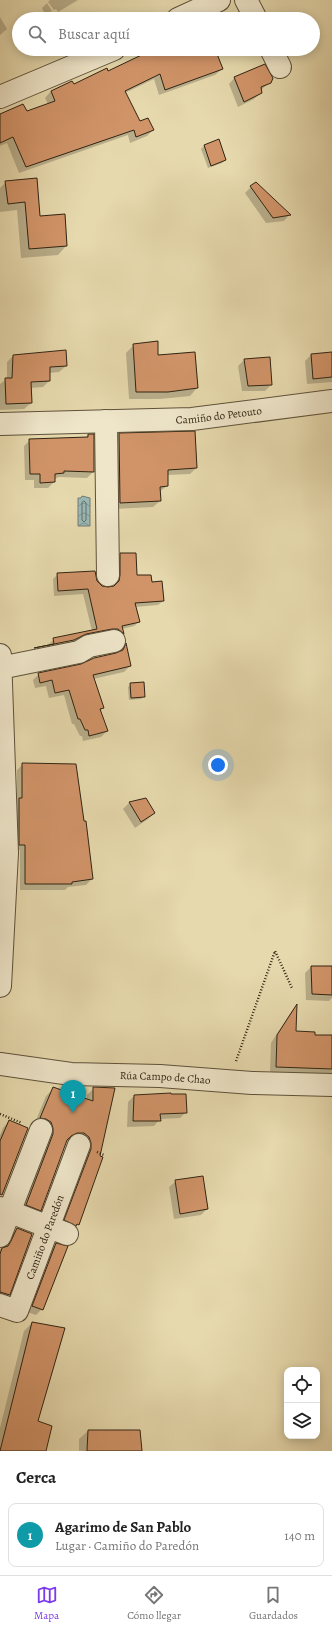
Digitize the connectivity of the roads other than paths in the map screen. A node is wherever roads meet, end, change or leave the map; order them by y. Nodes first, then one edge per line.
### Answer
1 (219, 0) edge
2 (246, 0) edge
3 (193, 12) edge
4 (252, 12) edge
5 (97, 56) edge
6 (0, 97) edge
7 (332, 401) edge
8 (106, 421) junction
9 (0, 424) edge
10 (108, 576) dead end
11 (114, 641) dead end
12 (0, 655) edge
13 (0, 668) edge
14 (1, 699) edge
15 (0, 986) edge
16 (0, 1064) edge
17 (332, 1085) edge
18 (41, 1130) dead end
19 (79, 1146) dead end
20 (5, 1209) edge
21 (58, 1230) junction
22 (0, 1236) edge
23 (0, 1305) edge

1 - 3 street
2 - 4 street
5 - 6 street
7 - 8 street, Camiño do Petouto
8 - 9 street, Camiño do Petouto
8 - 10 street
11 - 13 street
12 - 13 street
13 - 14 street
14 - 15 street
16 - 17 street, Rúa Campo de Chao
18 - 20 street
19 - 21 street, Camiño do Paredón
20 - 21 street
20 - 22 street
21 - 23 street, Camiño do Paredón

